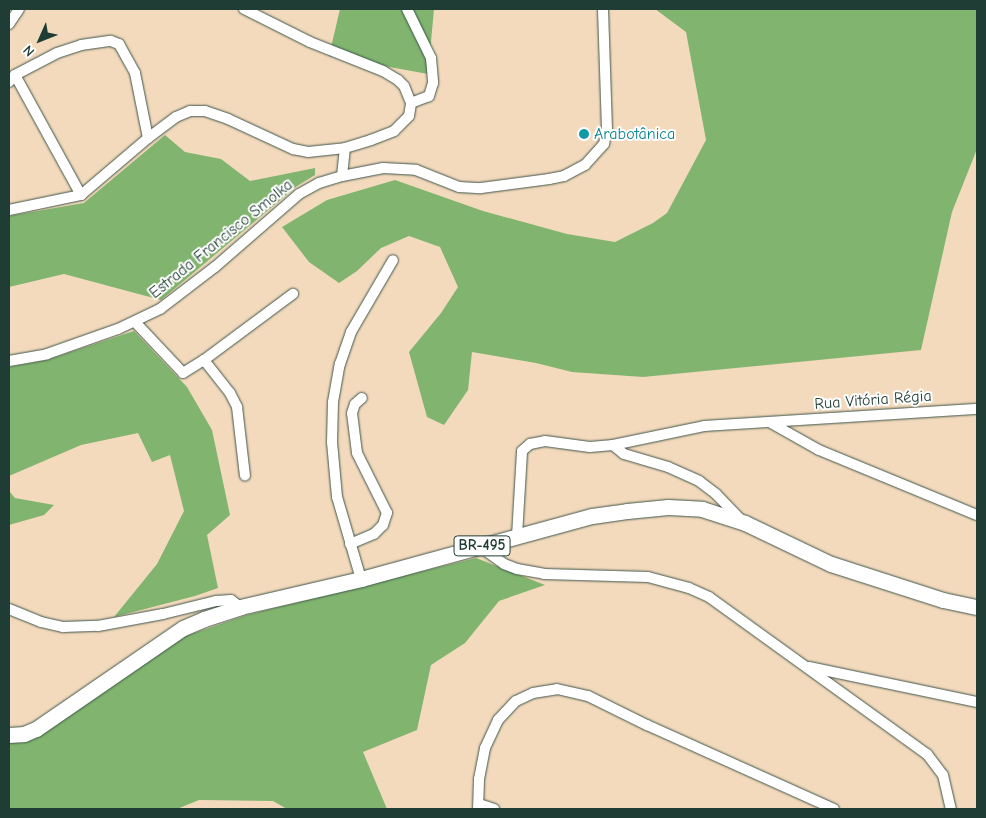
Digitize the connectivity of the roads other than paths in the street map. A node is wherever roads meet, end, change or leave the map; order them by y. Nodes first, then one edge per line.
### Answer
1 (19, 9) edge
2 (244, 9) edge
3 (407, 9) edge
4 (603, 9) edge
5 (9, 24) edge
6 (12, 78) edge
7 (411, 103) junction
8 (148, 138) junction
9 (346, 148) junction
10 (342, 176) junction
11 (81, 195) junction
12 (9, 210) edge
13 (393, 260) dead end
14 (293, 294) dead end
15 (135, 322) junction
16 (204, 360) junction
17 (9, 361) edge
18 (362, 398) dead end
19 (977, 409) edge
20 (771, 423) junction
21 (613, 445) junction
22 (245, 476) dead end
23 (977, 515) edge
24 (745, 523) junction
25 (517, 536) junction
26 (350, 544) junction
27 (480, 547) junction
28 (361, 579) junction
29 (240, 607) junction
30 (977, 607) edge
31 (9, 610) edge
32 (803, 666) junction
33 (977, 702) edge
34 (9, 735) edge
35 (478, 806) edge
36 (830, 808) edge
37 (494, 809) edge
38 (951, 809) edge

1 - 5 street
2 - 7 street
3 - 7 street
4 - 10 street, Estrada Francisco Smolka
6 - 8 street
6 - 11 street
7 - 9 street
8 - 9 street
8 - 11 street
9 - 10 street
10 - 15 street, Estrada Francisco Smolka
11 - 12 street
13 - 26 street
14 - 16 street
15 - 16 street
15 - 17 street, Estrada Francisco Smolka
16 - 22 street
18 - 26 street
19 - 20 street, Rua Vitória Régia
20 - 21 street, Rua Vitória Régia
20 - 23 street
21 - 24 street
21 - 25 street, Rua Vitória Régia
24 - 25 main road, BR-495
24 - 30 main road, BR-495
25 - 27 main road, BR-495
26 - 28 street
27 - 28 main road, BR-495
27 - 32 street
28 - 29 main road, BR-495
29 - 31 street
29 - 34 main road, BR-495
32 - 33 street
32 - 38 street
35 - 36 street
35 - 37 street

